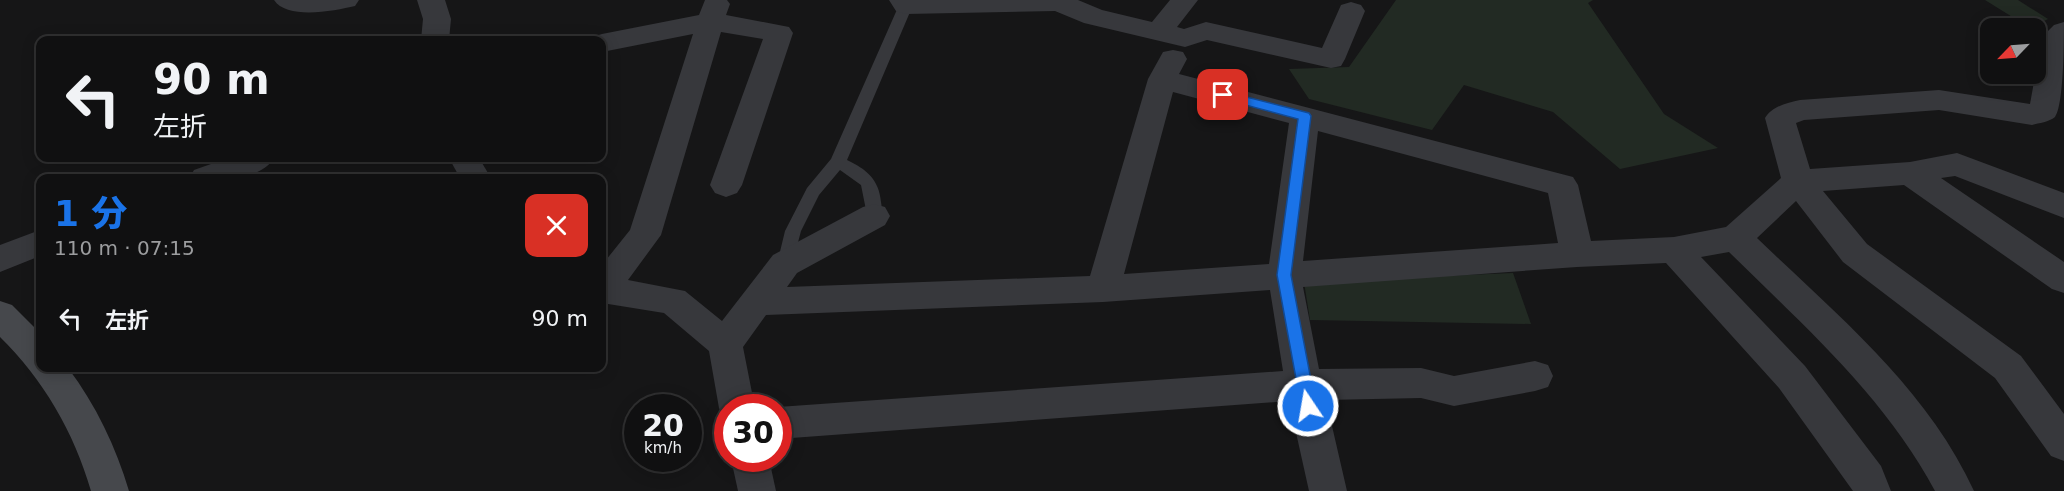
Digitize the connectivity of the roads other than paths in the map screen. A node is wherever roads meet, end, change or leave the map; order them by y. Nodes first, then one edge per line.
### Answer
1 (288, 0) edge
2 (345, 0) edge
3 (431, 0) edge
4 (1184, 0) edge
5 (990, 1) edge
6 (904, 2) edge
7 (715, 11) edge
8 (1351, 11) dead end
9 (2064, 31) edge
10 (1172, 35) junction
11 (435, 36) edge
12 (606, 42) edge
13 (1162, 79) junction
14 (2054, 111) edge
15 (1305, 116) junction
16 (248, 162) edge
17 (838, 162) junction
18 (1910, 172) junction
19 (216, 174) edge
20 (1798, 181) junction
21 (726, 185) dead end
22 (2064, 206) edge
23 (874, 216) joint
24 (1736, 238) junction
25 (36, 245) edge
26 (1674, 250) junction
27 (1576, 254) junction
28 (0, 259) edge
29 (785, 264) junction
30 (1284, 275) junction
31 (2064, 280) edge
32 (606, 284) edge
33 (1103, 289) junction
34 (606, 290) edge
35 (757, 302) junction
36 (0, 315) edge
37 (725, 344) junction
38 (36, 353) edge
39 (51, 372) edge
40 (1535, 376) dead end
41 (1304, 385) junction
42 (734, 394) edge
43 (792, 422) edge
44 (2064, 444) edge
45 (753, 472) edge
46 (110, 491) edge
47 (757, 491) edge
48 (1328, 491) edge
49 (1872, 491) edge
50 (1955, 491) edge

1 - 2 street
3 - 11 street
4 - 10 street
5 - 6 street
5 - 10 street
6 - 17 lane
7 - 12 street
7 - 21 street
7 - 32 street
8 - 10 street
9 - 14 street
10 - 13 street
13 - 15 street
13 - 33 street
14 - 20 street
15 - 27 street
15 - 30 street
16 - 19 street
17 - 23 lane
17 - 29 lane
18 - 20 street
18 - 22 street
18 - 31 street
20 - 24 street
20 - 44 street
23 - 29 street
24 - 26 street
24 - 50 street
25 - 28 street
26 - 27 street
26 - 49 street
27 - 30 street
29 - 35 street
30 - 33 street
30 - 41 street
33 - 35 street
34 - 37 street
35 - 37 street
36 - 38 street
37 - 42 street
39 - 46 street
40 - 41 street
41 - 43 street
41 - 48 street
45 - 47 street

